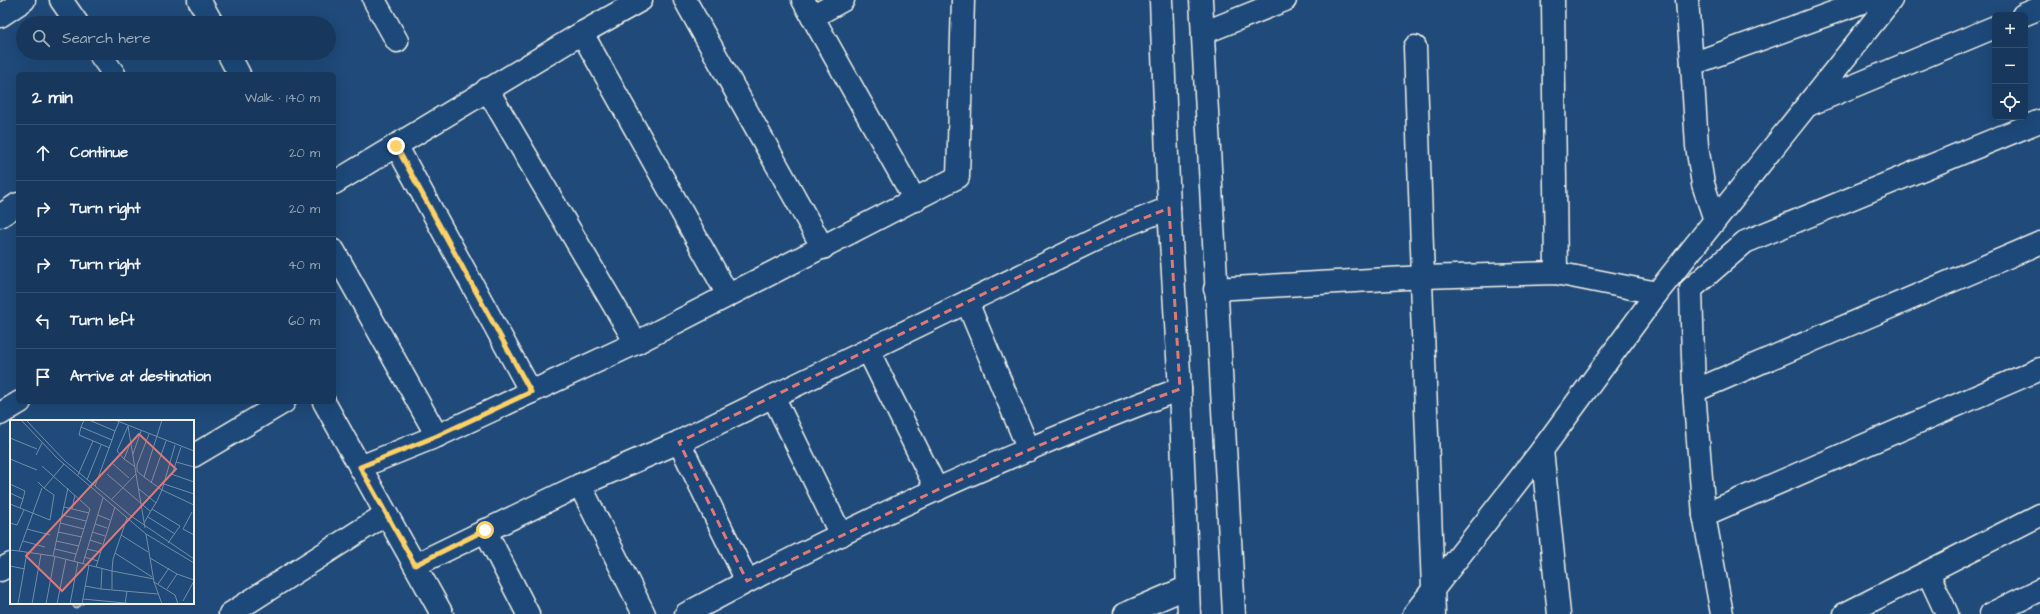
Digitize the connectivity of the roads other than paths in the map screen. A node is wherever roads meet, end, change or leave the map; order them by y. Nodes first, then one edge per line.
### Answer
1 (24, 0) edge
2 (61, 0) edge
3 (199, 0) edge
4 (374, 0) edge
5 (641, 0) edge
6 (685, 0) edge
7 (843, 0) edge
8 (963, 0) edge
9 (1161, 0) edge
10 (1201, 0) edge
11 (1285, 0) edge
12 (1553, 0) edge
13 (1688, 0) edge
14 (1868, 0) edge
15 (1891, 0) edge
16 (807, 8) edge
17 (2040, 8) edge
18 (2028, 13) edge
19 (0, 16) edge
20 (72, 16) edge
21 (208, 16) edge
22 (1992, 28) edge
23 (582, 33) junction
24 (1203, 33) junction
25 (397, 41) dead end
26 (1414, 47) dead end
27 (104, 60) edge
28 (232, 60) edge
29 (1692, 64) junction
30 (113, 72) edge
31 (238, 72) edge
32 (487, 89) junction
33 (1806, 106) junction
34 (2040, 121) edge
35 (396, 146) junction
36 (336, 182) edge
37 (915, 200) junction
38 (16, 205) edge
39 (1169, 208) junction
40 (0, 216) edge
41 (1715, 220) junction
42 (2040, 243) edge
43 (823, 248) junction
44 (336, 255) edge
45 (1556, 273) junction
46 (1423, 276) junction
47 (1215, 289) junction
48 (1657, 293) junction
49 (728, 295) junction
50 (967, 302) junction
51 (636, 343) junction
52 (868, 350) junction
53 (2040, 369) edge
54 (1180, 389) junction
55 (1694, 391) junction
56 (531, 392) junction
57 (773, 396) junction
58 (17, 404) edge
59 (281, 404) edge
60 (325, 404) edge
61 (0, 414) edge
62 (437, 436) junction
63 (679, 442) junction
64 (1029, 450) junction
65 (1542, 450) junction
66 (194, 455) edge
67 (360, 467) junction
68 (580, 485) junction
69 (937, 490) junction
70 (386, 514) junction
71 (1704, 515) junction
72 (2040, 515) edge
73 (485, 530) junction
74 (841, 535) junction
75 (10, 565) edge
76 (415, 565) junction
77 (0, 570) edge
78 (1928, 573) junction
79 (747, 581) junction
80 (1188, 587) junction
81 (1433, 589) junction
82 (2040, 590) edge
83 (230, 614) edge
84 (442, 614) edge
85 (528, 614) edge
86 (644, 614) edge
87 (686, 614) edge
88 (1125, 614) edge
89 (1189, 614) edge
90 (1234, 614) edge
91 (1414, 614) edge
92 (1434, 614) edge
93 (1559, 614) edge
94 (1722, 614) edge
95 (1845, 614) edge
96 (1947, 614) edge
97 (1991, 614) edge

1 - 19 street
2 - 20 street
3 - 21 street
4 - 25 street
5 - 23 street
6 - 43 street
7 - 16 street
8 - 37 street
9 - 39 street
10 - 24 street
11 - 24 street
12 - 45 street
13 - 29 street
14 - 29 street
15 - 33 street
16 - 37 street
17 - 18 street
22 - 33 street
23 - 32 street
23 - 49 street
24 - 47 street
26 - 46 street
27 - 30 street
28 - 31 street
29 - 41 street
32 - 35 street
32 - 51 street
33 - 41 street
34 - 55 street
35 - 36 street
35 - 56 street
37 - 43 street
38 - 40 street
39 - 50 street
39 - 54 street
41 - 48 street
42 - 55 street
43 - 49 street
44 - 62 street
45 - 46 street
45 - 48 street
46 - 47 street
46 - 81 street
47 - 90 street
48 - 65 street
49 - 51 street
50 - 52 street
50 - 64 street
51 - 56 street
52 - 57 street
52 - 69 street
53 - 71 street
54 - 64 street
54 - 80 street
55 - 71 street
56 - 62 street
57 - 63 street
57 - 74 street
58 - 61 street
59 - 66 street
60 - 67 street
62 - 67 street
63 - 68 street
63 - 79 street
64 - 69 street
65 - 81 street
65 - 93 street
67 - 70 street
68 - 73 street
68 - 86 street
69 - 74 street
70 - 76 street
70 - 83 street
71 - 94 street
72 - 78 street
73 - 76 street
73 - 85 street
74 - 79 street
75 - 77 street
76 - 84 street
78 - 95 street
78 - 96 street
79 - 87 street
80 - 88 street
80 - 89 street
81 - 91 street
81 - 92 street
82 - 97 street

